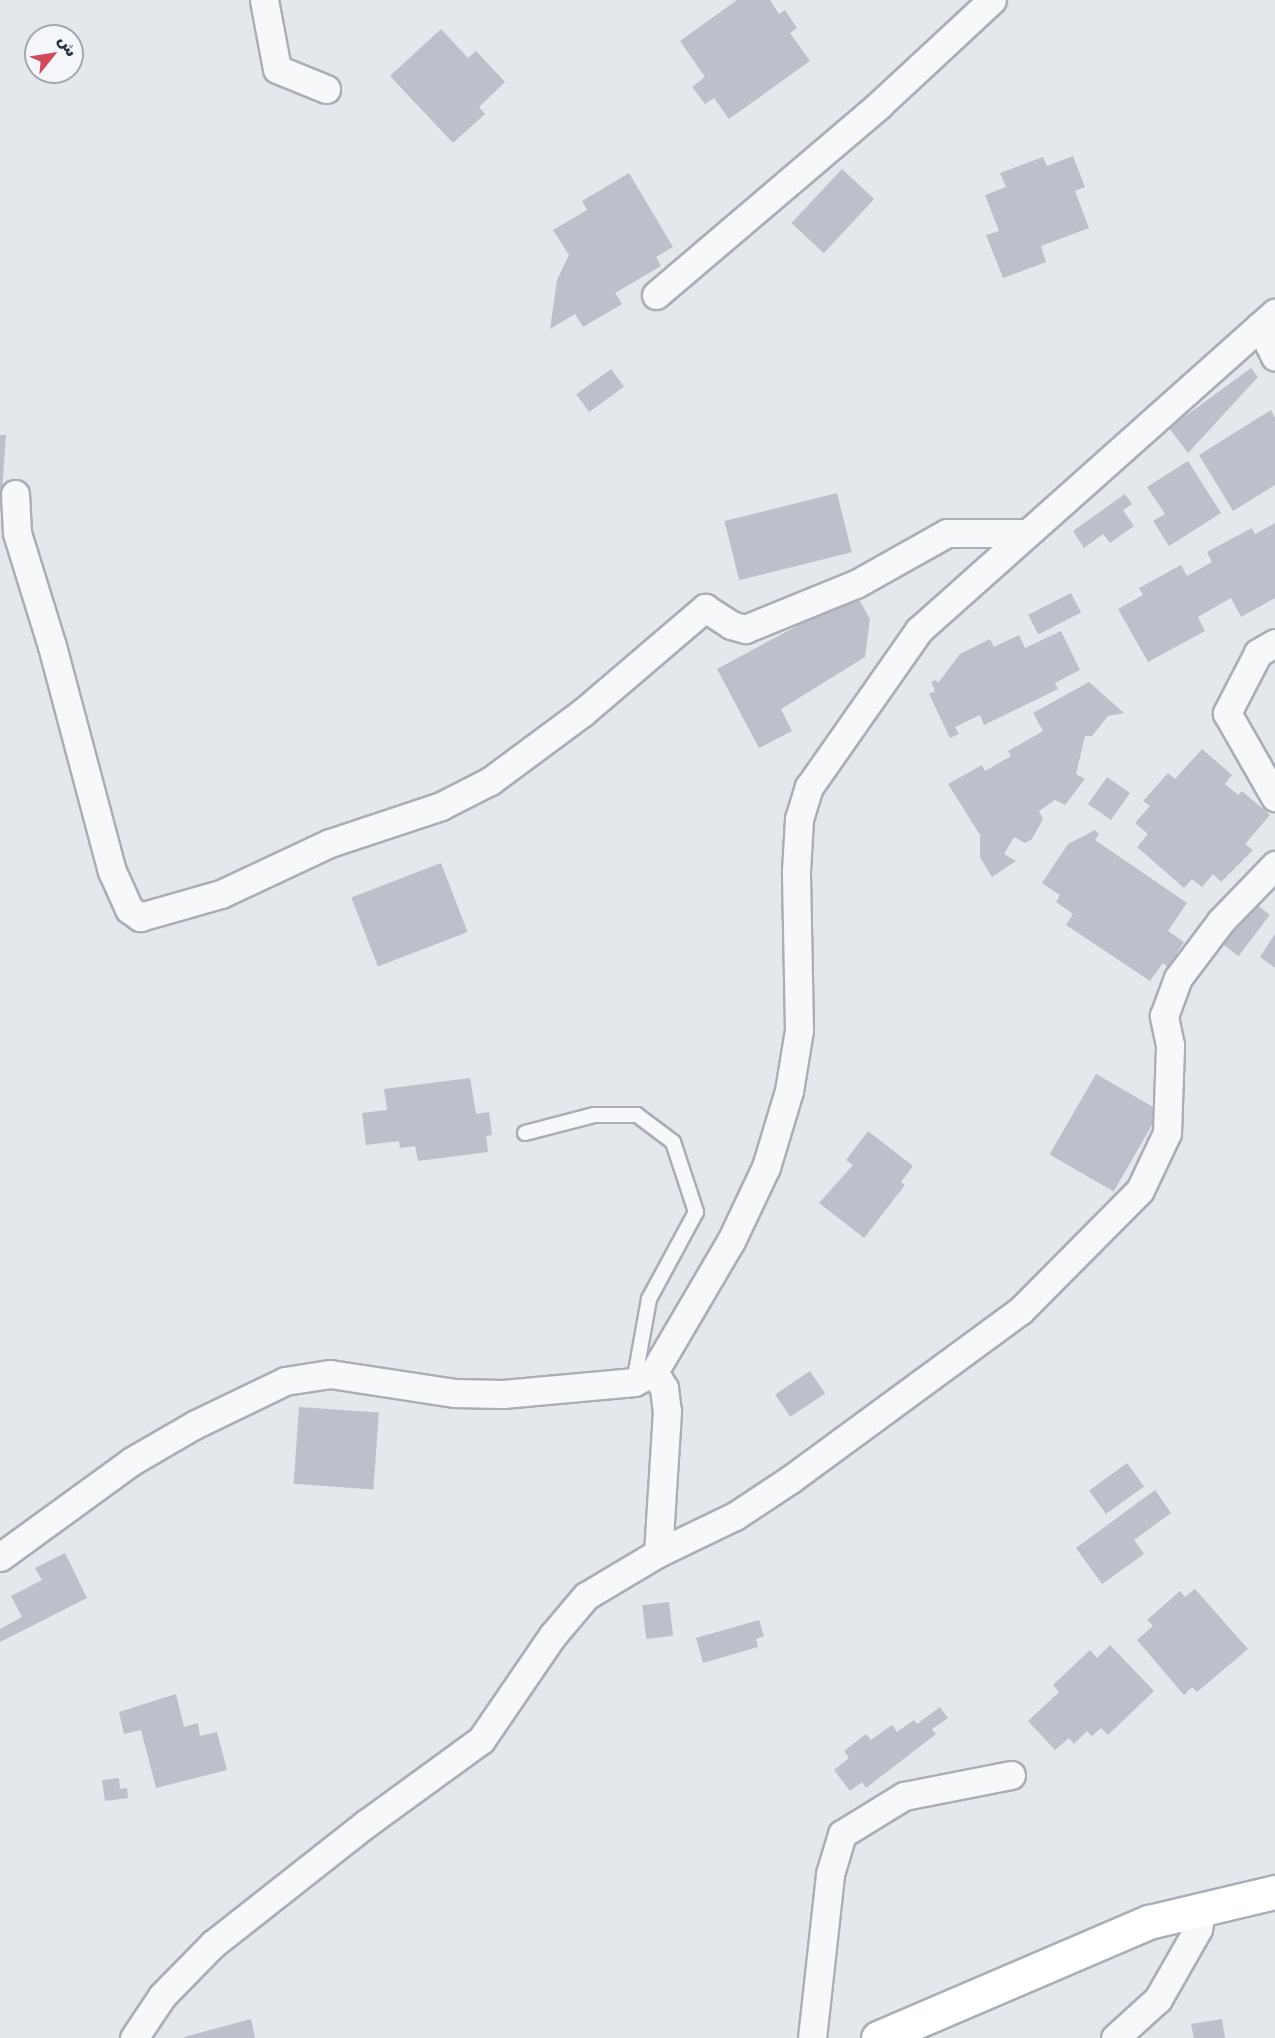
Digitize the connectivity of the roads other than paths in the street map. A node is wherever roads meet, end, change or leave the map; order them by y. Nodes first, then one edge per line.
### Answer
1 (264, 0) edge
2 (992, 0) edge
3 (326, 89) dead end
4 (656, 295) dead end
5 (1268, 319) edge
6 (1275, 357) edge
7 (15, 494) dead end
8 (1023, 533) junction
9 (1275, 643) edge
10 (1275, 797) edge
11 (1275, 865) edge
12 (525, 1133) dead end
13 (644, 1377) junction
14 (658, 1553) junction
15 (0, 1557) edge
16 (1011, 1775) dead end
17 (1275, 1892) edge
18 (1202, 1909) junction
19 (135, 2038) edge
20 (812, 2038) edge
21 (878, 2038) edge
22 (1115, 2038) edge

1 - 3 street
2 - 4 street
5 - 6 street
5 - 8 street
7 - 8 street
8 - 13 street
9 - 10 street
11 - 14 street
12 - 13 lane
13 - 14 street
13 - 15 street
14 - 19 street
16 - 20 street
17 - 18 main road
18 - 21 main road
18 - 22 street

